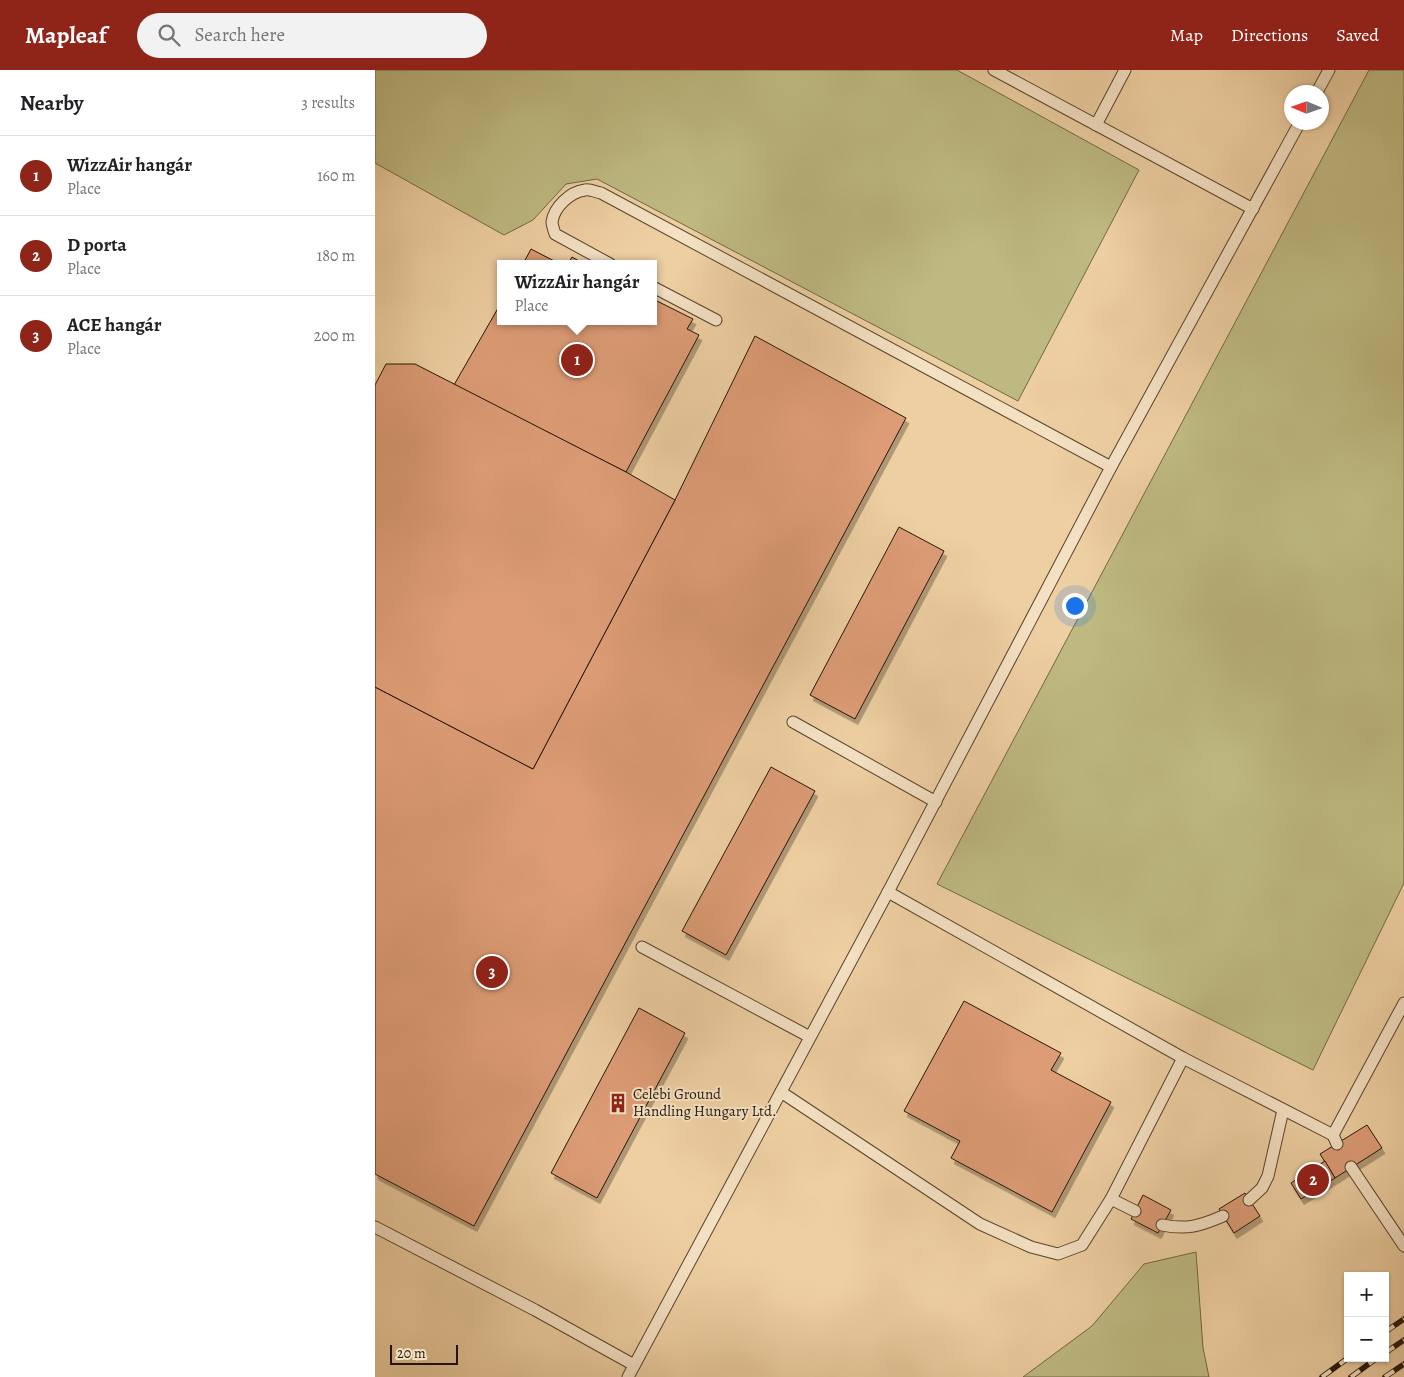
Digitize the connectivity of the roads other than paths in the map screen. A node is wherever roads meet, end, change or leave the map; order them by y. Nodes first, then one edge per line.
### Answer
1 (993, 70) edge
2 (1125, 70) edge
3 (1329, 70) edge
4 (1321, 85) edge
5 (1096, 125) junction
6 (1296, 130) edge
7 (1253, 209) junction
8 (604, 260) edge
9 (657, 289) edge
10 (716, 320) dead end
11 (1111, 468) junction
12 (793, 722) dead end
13 (936, 802) junction
14 (888, 892) junction
15 (642, 946) dead end
16 (1404, 1003) edge
17 (809, 1037) junction
18 (1183, 1058) junction
19 (781, 1092) junction
20 (1283, 1110) junction
21 (1351, 1167) dead end
22 (1111, 1199) junction
23 (1249, 1200) dead end
24 (1135, 1211) dead end
25 (1223, 1216) dead end
26 (1162, 1225) dead end
27 (375, 1227) edge
28 (1404, 1246) edge
29 (634, 1365) junction
30 (627, 1377) edge

1 - 5 lane
2 - 5 lane
3 - 4 lane
5 - 7 lane
6 - 7 lane
7 - 11 lane
8 - 11 lane
9 - 10 lane
11 - 13 lane
12 - 13 lane
13 - 14 lane
14 - 17 lane
14 - 18 lane
15 - 17 lane
16 - 20 lane
17 - 19 lane
18 - 20 lane
18 - 22 lane
19 - 22 lane
19 - 29 lane
20 - 23 lane
21 - 28 lane
22 - 24 lane
25 - 26 lane
27 - 29 lane
29 - 30 lane

